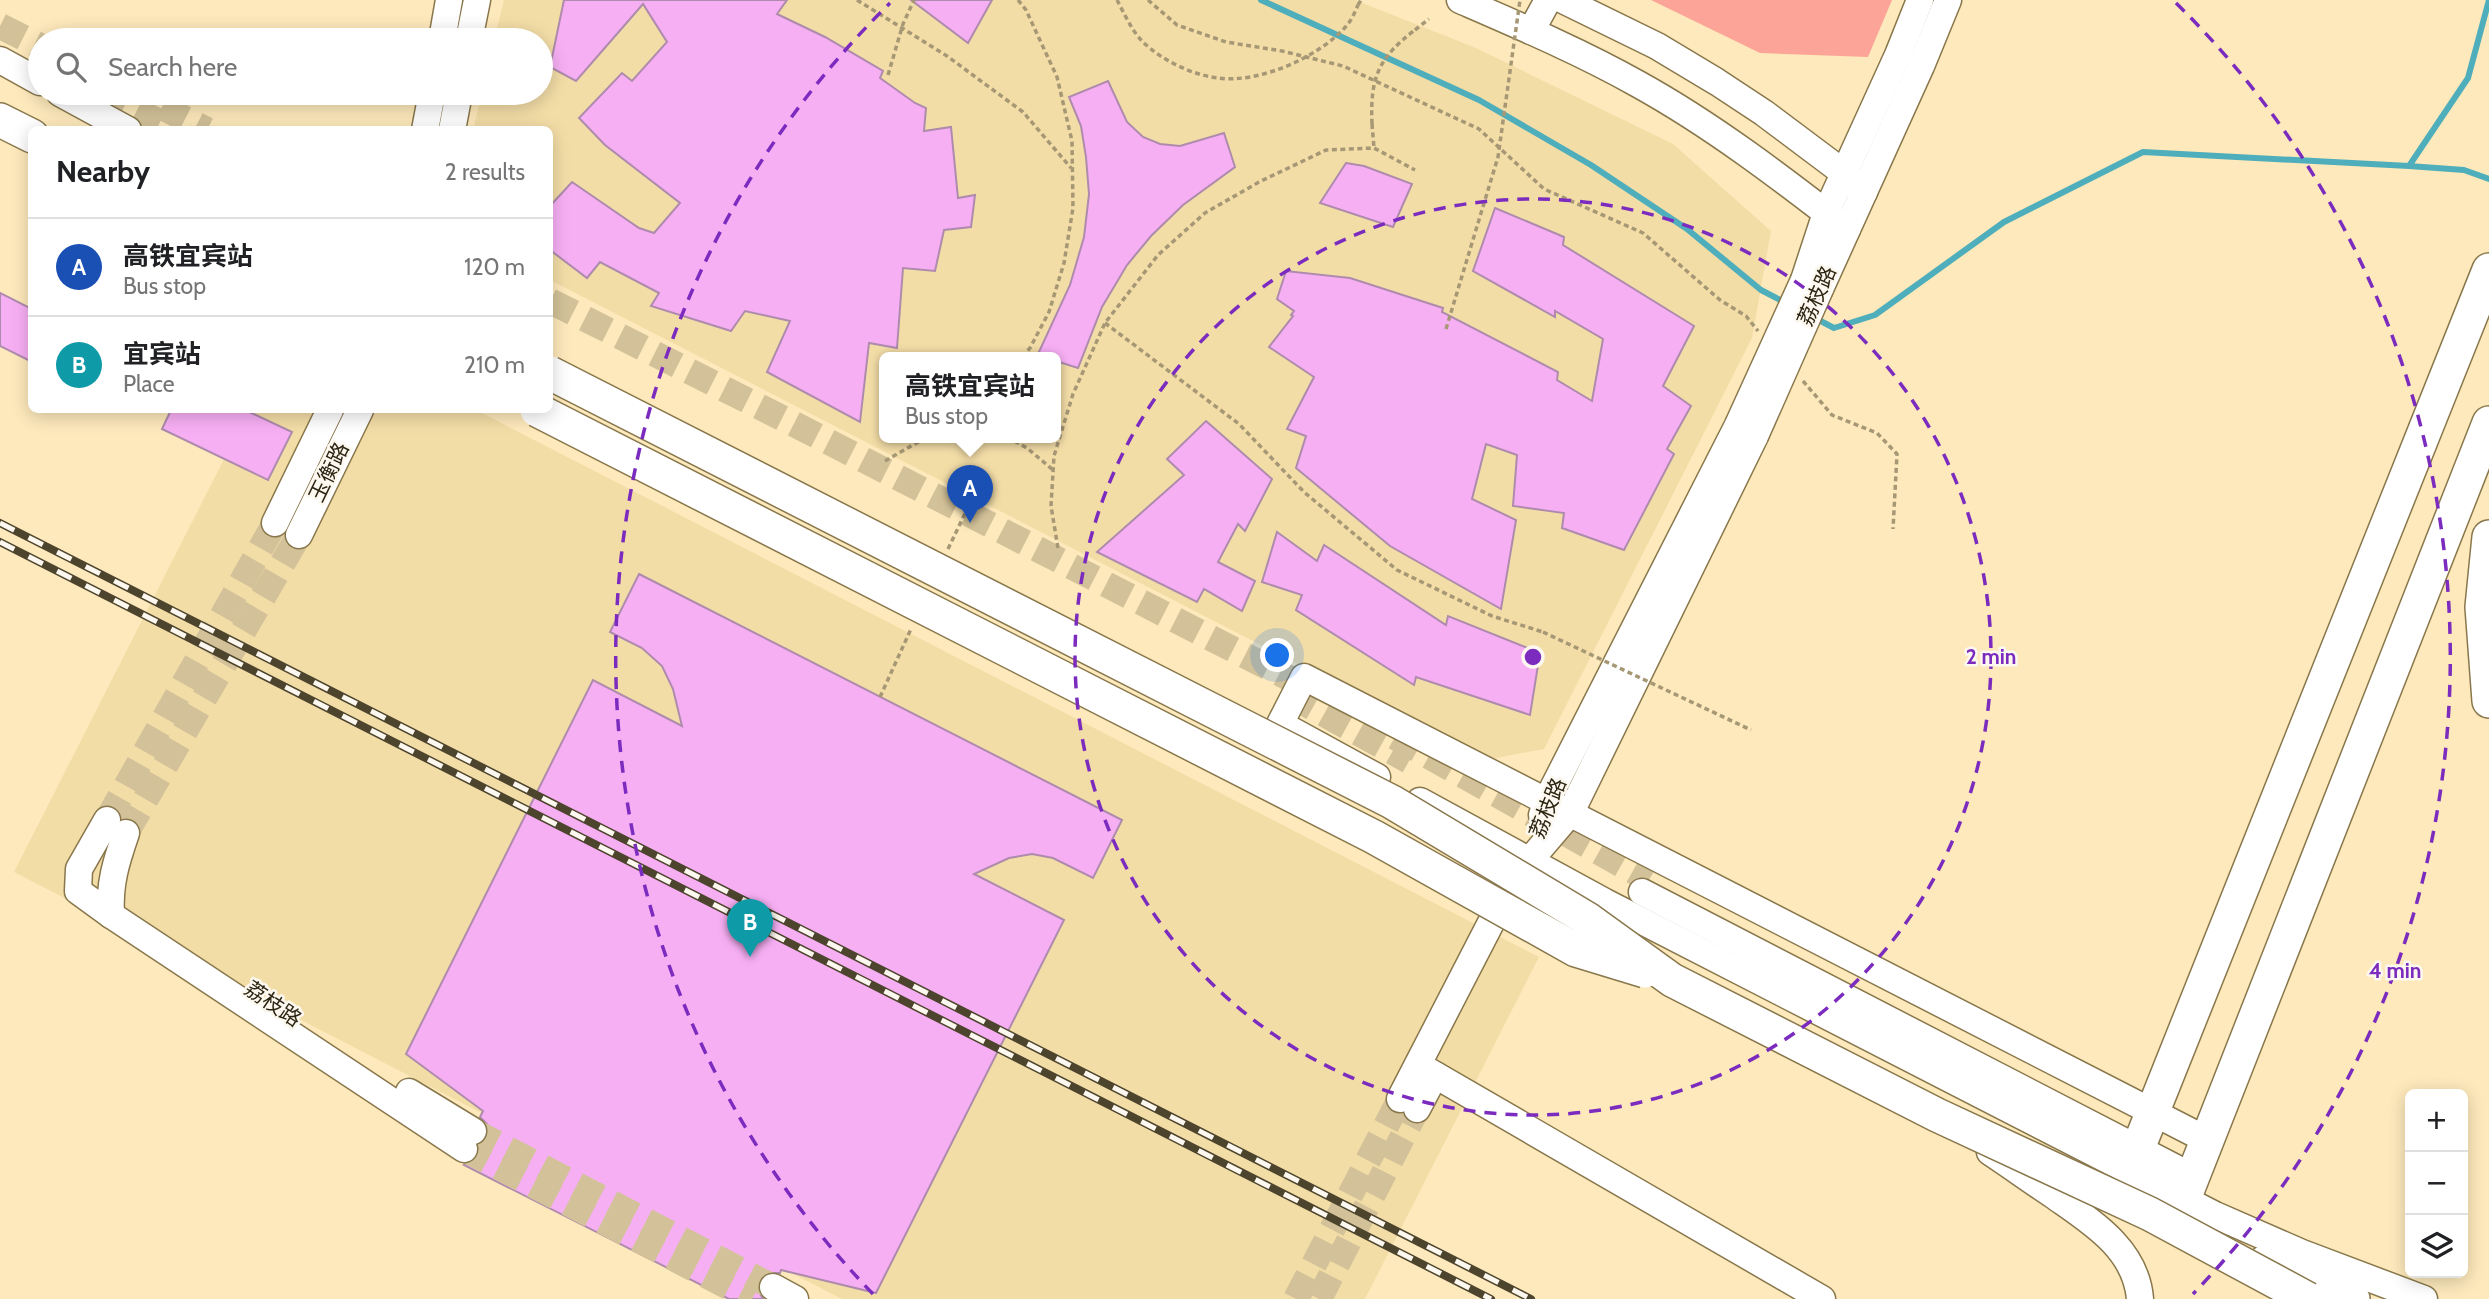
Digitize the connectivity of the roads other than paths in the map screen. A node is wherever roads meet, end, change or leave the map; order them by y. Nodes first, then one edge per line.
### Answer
1 (449, 0) edge
2 (477, 0) edge
3 (1460, 0) edge
4 (1548, 0) edge
5 (1563, 0) edge
6 (1920, 0) edge
7 (1948, 0) edge
8 (444, 28) edge
9 (471, 28) edge
10 (1531, 31) junction
11 (0, 60) edge
12 (28, 75) edge
13 (82, 105) edge
14 (430, 105) edge
15 (457, 105) edge
16 (0, 109) edge
17 (0, 120) edge
18 (31, 126) edge
19 (121, 126) edge
20 (426, 126) edge
21 (453, 126) edge
22 (28, 134) edge
23 (1844, 173) junction
24 (1864, 192) junction
25 (1837, 221) junction
26 (2489, 270) edge
27 (553, 375) edge
28 (553, 385) edge
29 (329, 413) edge
30 (359, 413) edge
31 (543, 413) edge
32 (2489, 423) edge
33 (275, 523) tunnel mouth
34 (299, 535) tunnel mouth
35 (2489, 537) edge
36 (2489, 701) edge
37 (1559, 806) junction
38 (1528, 860) junction
39 (1646, 886) tunnel mouth
40 (1510, 887) junction
41 (110, 904) junction
42 (1672, 980) junction
43 (1426, 1070) junction
44 (1408, 1104) tunnel mouth
45 (1937, 1115) junction
46 (469, 1140) tunnel mouth
47 (2141, 1142) junction
48 (2195, 1170) junction
49 (2150, 1214) junction
50 (1822, 1299) edge
51 (2140, 1299) edge
52 (2308, 1299) edge
53 (2353, 1299) edge
54 (2424, 1299) edge

1 - 8 street
2 - 9 street
3 - 10 street
4 - 10 street
5 - 23 street
6 - 23 street, 荔枝路
7 - 24 street, 荔枝路
10 - 25 street
11 - 12 street
13 - 19 street
14 - 20 street
15 - 21 street
16 - 18 street
17 - 22 main road
23 - 24 street
23 - 25 street, 荔枝路
24 - 25 street, 荔枝路
25 - 37 street, 荔枝路, bridge
26 - 47 main road
27 - 42 main road, bridge
28 - 40 street
29 - 33 street, 玉衡路
30 - 34 street, 玉衡路
31 - 42 main road, bridge
32 - 48 main road
35 - 36 main road
37 - 38 street, 荔枝路
37 - 38 street
37 - 47 street
38 - 40 street, 荔枝路
38 - 47 street
39 - 47 street
40 - 43 street, 荔枝路
41 - 41 street, 荔枝路
41 - 46 street, 荔枝路
42 - 45 main road, bridge
43 - 44 street, 荔枝路
43 - 50 street
45 - 49 main road, bridge
45 - 51 street, bridge
47 - 48 street
47 - 48 street
48 - 54 street
49 - 52 main road, bridge
49 - 53 main road, bridge

